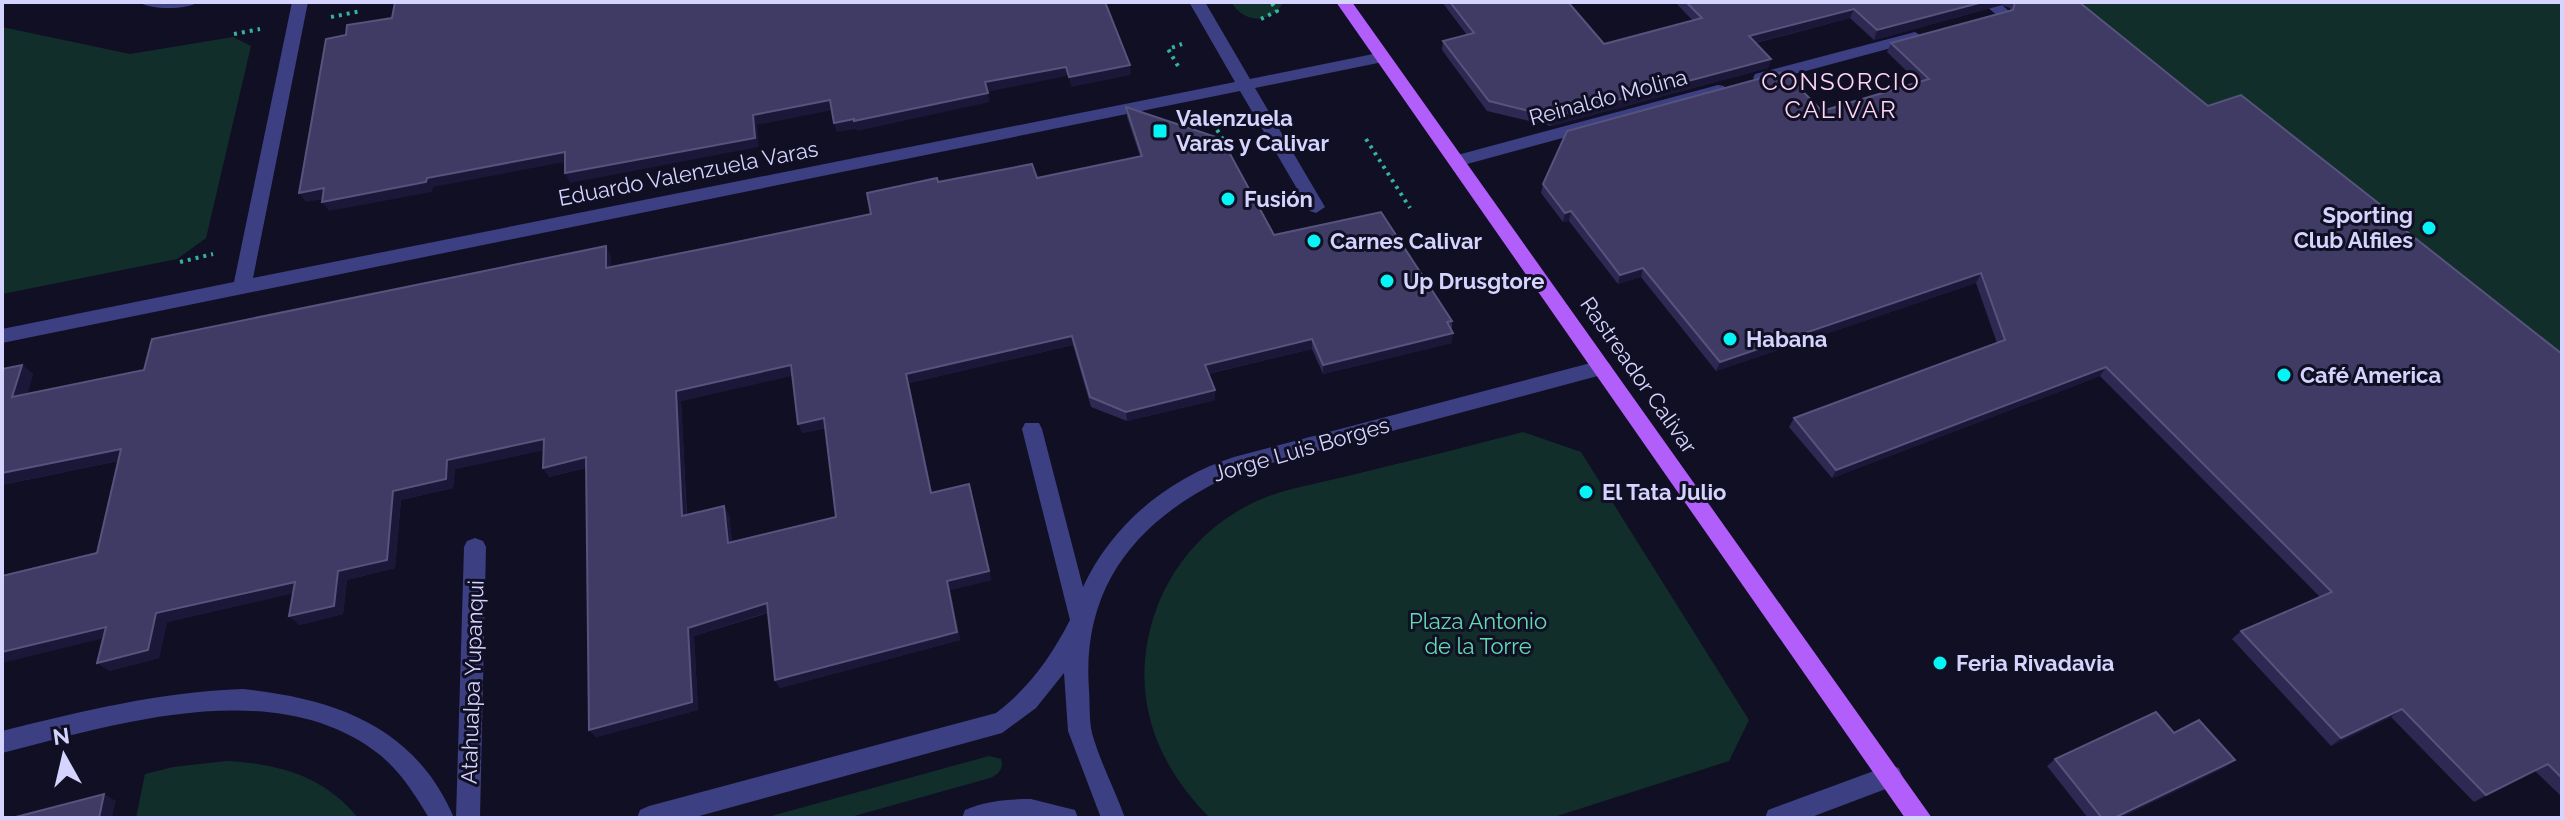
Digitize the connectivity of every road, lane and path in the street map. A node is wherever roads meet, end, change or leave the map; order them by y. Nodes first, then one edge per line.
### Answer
1 (147, 2) edge
2 (190, 2) edge
3 (300, 2) edge
4 (1197, 2) edge
5 (1271, 2) edge
6 (1344, 2) edge
7 (361, 11) dead end
8 (318, 19) dead end
9 (1261, 19) dead end
10 (261, 29) dead end
11 (1928, 33) edge
12 (234, 34) dead end
13 (1183, 44) dead end
14 (1383, 57) junction
15 (1181, 72) dead end
16 (1244, 85) junction
17 (1210, 118) dead end
18 (1366, 139) dead end
19 (1228, 148) edge
20 (1456, 161) junction
21 (1316, 207) dead end
22 (1410, 208) dead end
23 (242, 287) junction
24 (2, 336) edge
25 (1602, 368) junction
26 (1032, 429) dead end
27 (475, 547) dead end
28 (1081, 620) junction
29 (2, 742) edge
30 (1890, 776) junction
31 (442, 818) edge
32 (468, 818) edge
33 (649, 818) edge
34 (974, 818) edge
35 (1066, 818) edge
36 (1113, 818) edge
37 (1777, 818) edge
38 (1920, 818) edge

1 - 2 street
3 - 23 street
4 - 16 street
5 - 9 path
6 - 14 main road, Rastreador Calivar
7 - 8 path
10 - 12 path
11 - 20 street, Reinaldo Molina
13 - 15 path
14 - 16 street, Eduardo Valenzuela Varas
14 - 20 main road, Rastreador Calivar
16 - 21 street
16 - 23 street, Eduardo Valenzuela Varas
17 - 19 path
18 - 22 path
20 - 25 main road, Rastreador Calivar
23 - 24 street, Eduardo Valenzuela Varas
25 - 28 street, Jorge Luis Borges
25 - 30 main road, Rastreador Calivar
26 - 28 street
27 - 32 street, Atahualpa Yupanqui
28 - 33 street, Jorge Luis Borges
28 - 36 street
29 - 31 street
30 - 37 street
30 - 38 main road, Rastreador Calivar
34 - 35 street

